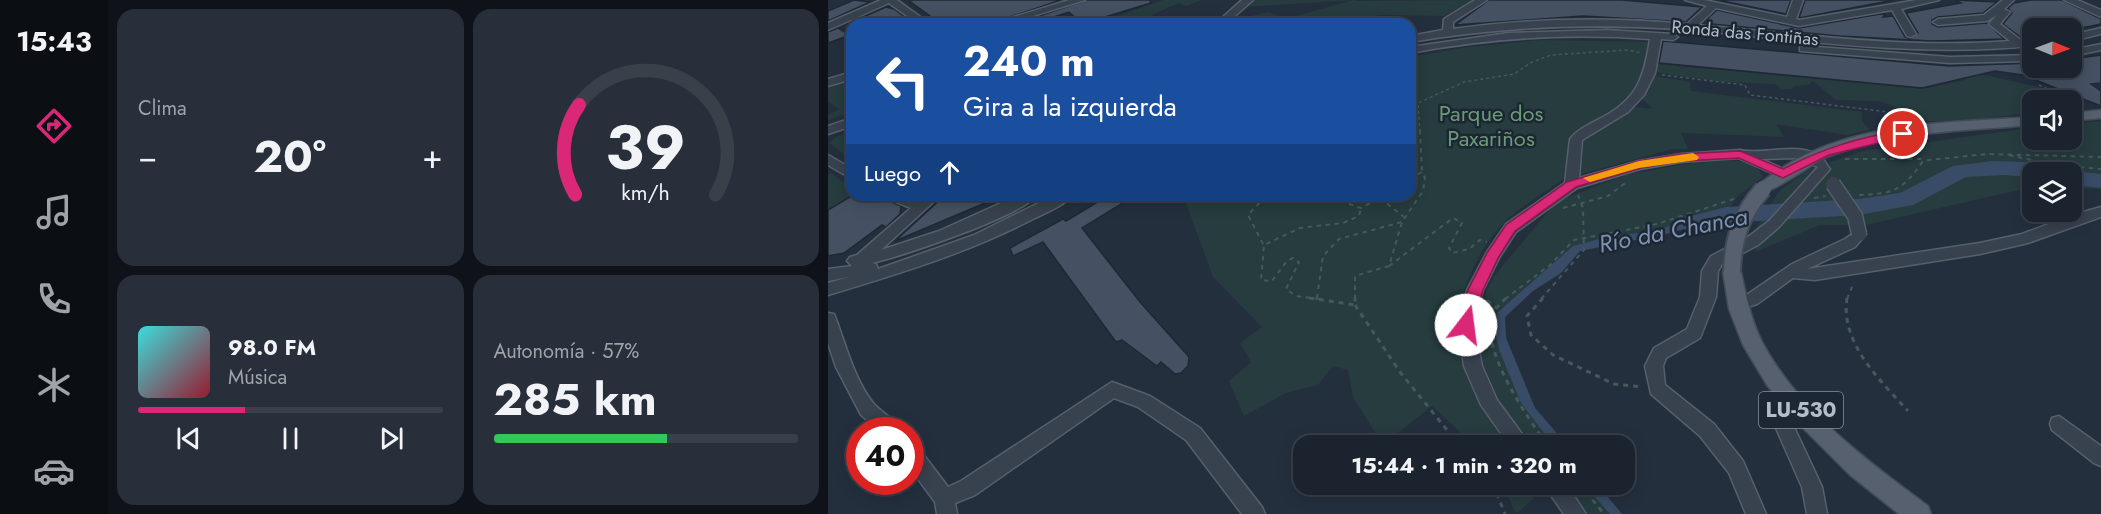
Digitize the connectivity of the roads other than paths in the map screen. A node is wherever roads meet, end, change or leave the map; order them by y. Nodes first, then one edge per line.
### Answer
1 (890, 0) edge
2 (1080, 0) edge
3 (1248, 0) edge
4 (1482, 0) edge
5 (1690, 0) edge
6 (1798, 0) edge
7 (1934, 0) edge
8 (2009, 0) edge
9 (2069, 0) edge
10 (1711, 3) edge
11 (1903, 4) edge
12 (2006, 11) dead end
13 (2101, 14) edge
14 (849, 18) edge
15 (916, 18) edge
16 (1017, 18) edge
17 (1227, 18) edge
18 (846, 19) edge
19 (1790, 22) junction
20 (1938, 22) dead end
21 (828, 27) edge
22 (2101, 31) edge
23 (1673, 32) dead end
24 (1688, 33) junction
25 (1911, 34) dead end
26 (1457, 35) junction
27 (1656, 36) junction
28 (2082, 36) edge
29 (1416, 38) edge
30 (2101, 39) edge
31 (1416, 43) edge
32 (2082, 43) edge
33 (2021, 45) joint
34 (2101, 46) edge
35 (1416, 48) edge
36 (1920, 49) junction
37 (2082, 51) edge
38 (2022, 52) edge
39 (1934, 56) junction
40 (2022, 57) edge
41 (846, 77) edge
42 (828, 83) edge
43 (2101, 114) edge
44 (2082, 116) edge
45 (2022, 122) edge
46 (846, 124) edge
47 (828, 130) edge
48 (1740, 154) junction
49 (1772, 155) junction
50 (828, 159) edge
51 (1821, 161) junction
52 (846, 171) edge
53 (1787, 171) junction
54 (1572, 184) junction
55 (907, 201) edge
56 (926, 201) edge
57 (1019, 201) edge
58 (1034, 201) edge
59 (1054, 201) edge
60 (920, 206) junction
61 (2101, 212) edge
62 (860, 260) junction
63 (828, 266) edge
64 (846, 272) junction
65 (1792, 272) junction
66 (828, 275) edge
67 (828, 289) edge
68 (1736, 299) junction
69 (828, 319) edge
70 (1785, 392) junction
71 (876, 417) edge
72 (2059, 424) dead end
73 (1513, 435) edge
74 (2101, 457) edge
75 (924, 474) edge
76 (1561, 495) edge
77 (946, 506) edge
78 (1255, 514) edge
79 (1576, 514) edge
80 (1756, 514) edge
81 (1817, 514) edge
82 (1919, 514) edge

1 - 14 street
1 - 15 street
2 - 16 street
3 - 17 street
4 - 26 street
5 - 10 street
6 - 19 street
7 - 11 street
8 - 20 street
9 - 13 street
10 - 19 street
10 - 24 street
11 - 19 street
11 - 25 street
12 - 33 street
18 - 21 street
22 - 28 street
23 - 26 street
24 - 26 street, Ronda das Fontiñas
24 - 27 street, Ronda das Fontiñas
24 - 36 street
24 - 39 street, Ronda das Fontiñas
26 - 27 street, Ronda das Fontiñas
26 - 29 street, Ronda das Fontiñas
26 - 31 street
26 - 35 street, Ronda das Fontiñas
27 - 54 street
30 - 32 street
33 - 36 street
34 - 37 street
36 - 39 street
38 - 39 street
39 - 40 street, Ronda das Fontiñas
41 - 42 street
43 - 44 main road
45 - 51 main road
46 - 47 street
48 - 49 street
48 - 53 street
48 - 54 street
49 - 51 street
49 - 53 street
50 - 52 street
51 - 53 main road, LU-530
51 - 65 street, bridge
51 - 80 street
53 - 68 main road, LU-530, bridge
54 - 73 street
55 - 60 street
56 - 60 street
57 - 62 street
58 - 64 street
59 - 67 street
60 - 62 street
61 - 65 street
62 - 63 street
62 - 64 street
64 - 66 street
64 - 67 street
65 - 68 street
68 - 70 main road, LU-530
69 - 71 street
70 - 81 street
70 - 82 main road, LU-530
72 - 74 street
75 - 77 street
76 - 79 street
77 - 78 street

